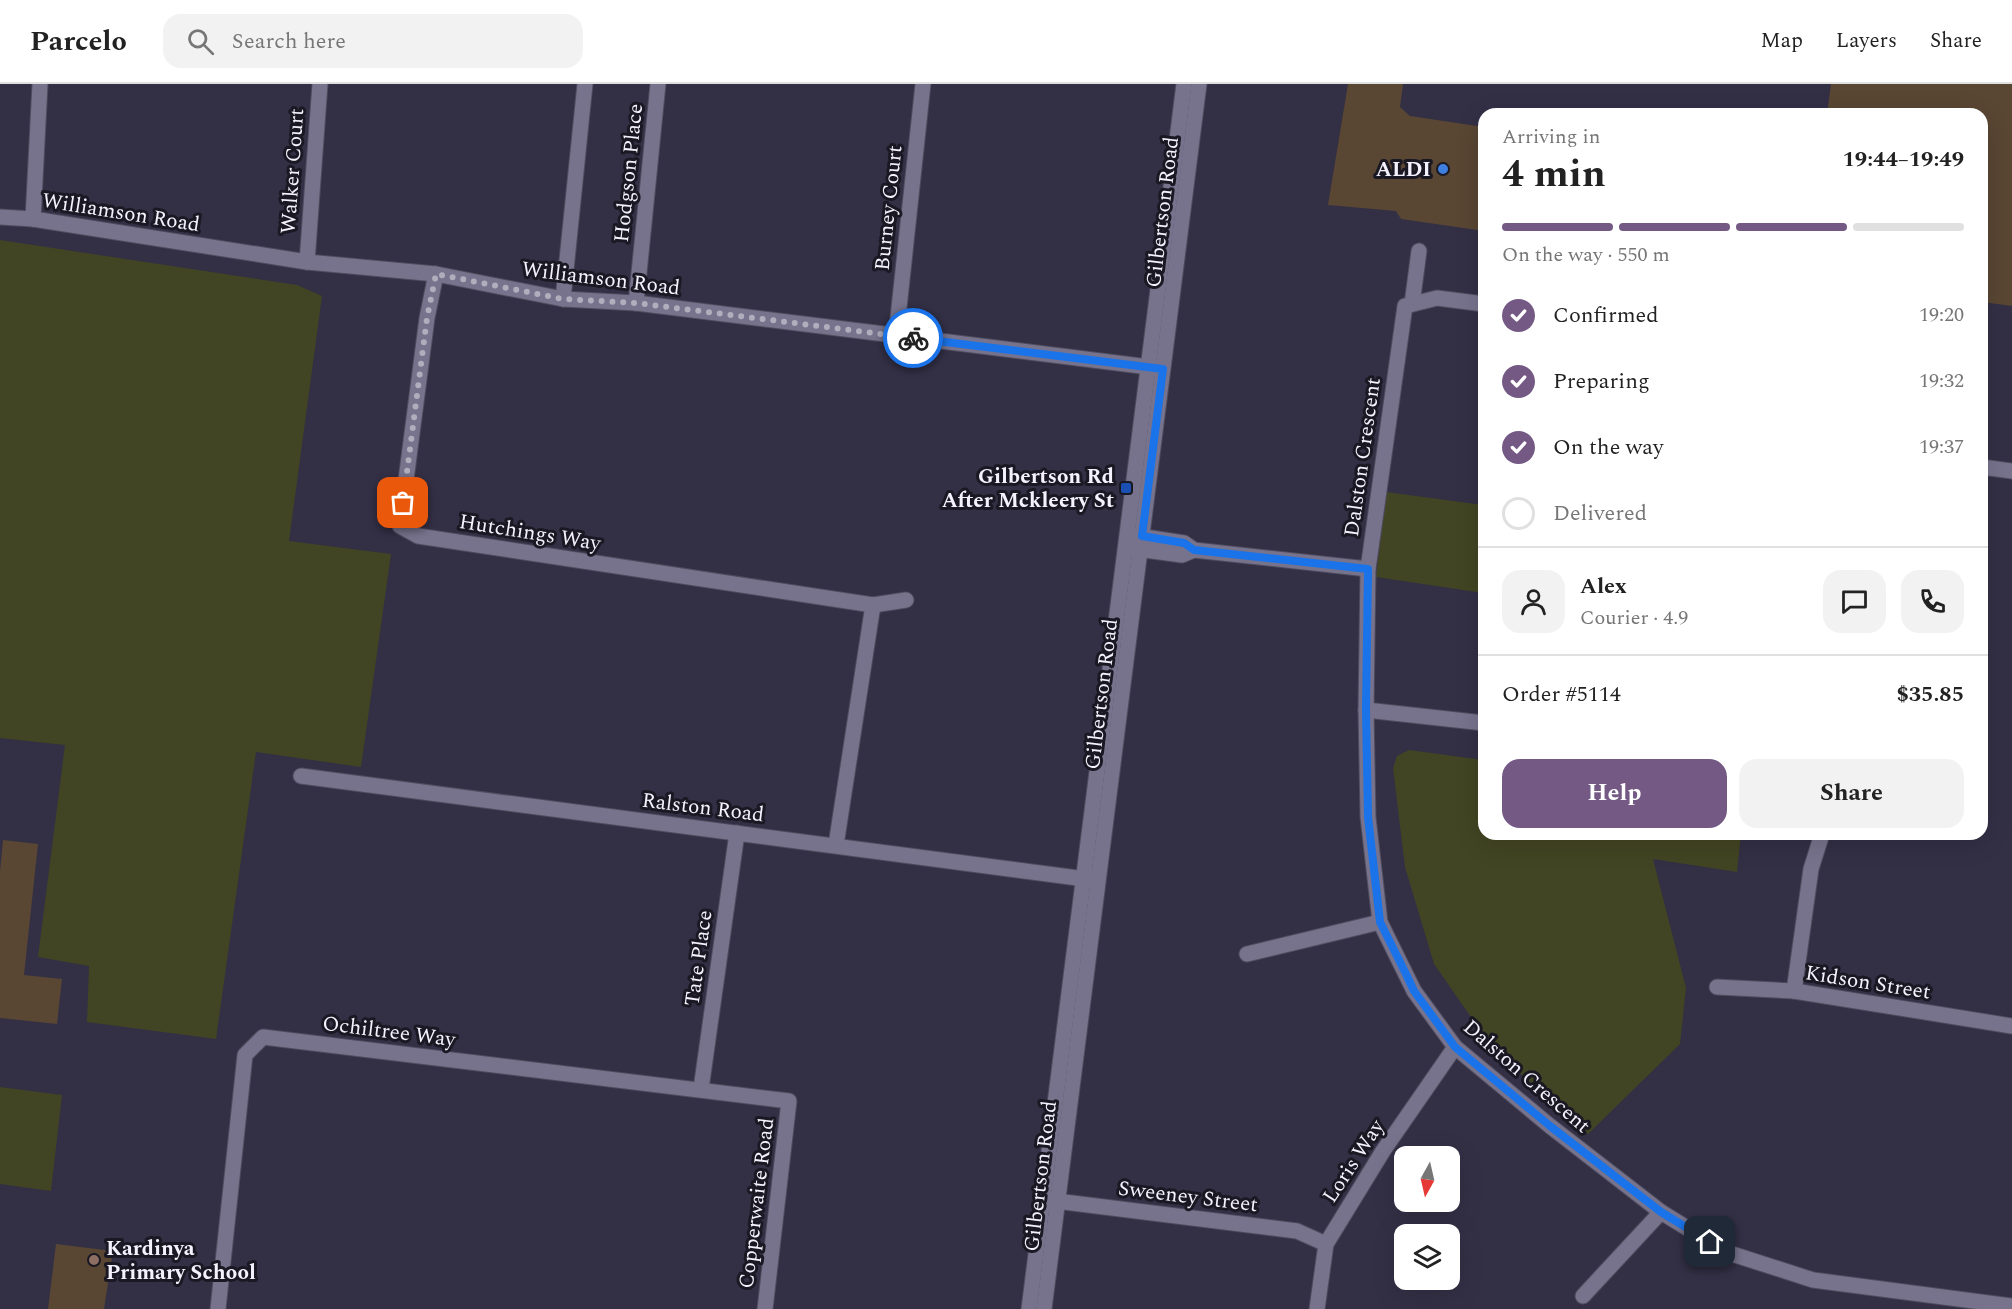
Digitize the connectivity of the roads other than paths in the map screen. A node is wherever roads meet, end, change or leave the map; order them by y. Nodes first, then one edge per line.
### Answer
1 (39, 84) edge
2 (320, 84) edge
3 (585, 84) edge
4 (658, 84) edge
5 (923, 84) edge
6 (1184, 84) edge
7 (1199, 84) edge
8 (0, 217) edge
9 (33, 219) junction
10 (1419, 250) dead end
11 (306, 262) junction
12 (436, 274) junction
13 (563, 299) junction
14 (636, 303) junction
15 (1478, 303) edge
16 (1412, 304) junction
17 (896, 336) junction
18 (1156, 368) junction
19 (1988, 468) edge
20 (2012, 471) edge
21 (1133, 542) junction
22 (1368, 569) junction
23 (906, 600) dead end
24 (873, 605) junction
25 (1366, 710) junction
26 (1478, 722) edge
27 (301, 776) dead end
28 (737, 833) junction
29 (1820, 840) edge
30 (836, 845) junction
31 (1092, 880) junction
32 (1380, 922) junction
33 (1248, 954) dead end
34 (1717, 987) dead end
35 (1794, 991) junction
36 (2012, 1026) edge
37 (1455, 1047) junction
38 (701, 1089) junction
39 (789, 1101) joint
40 (1050, 1200) junction
41 (1661, 1212) junction
42 (1326, 1244) junction
43 (1583, 1296) dead end
44 (2012, 1306) edge
45 (218, 1309) edge
46 (765, 1309) edge
47 (1029, 1309) edge
48 (1044, 1309) edge
49 (1317, 1309) edge

1 - 9 street
2 - 11 street, Walker Court
3 - 13 street
4 - 14 street, Hodgson Place
5 - 17 street, Burney Court
6 - 18 street, Gilbertson Road
7 - 18 street, Gilbertson Road
8 - 9 street, Williamson Road
9 - 11 street, Williamson Road
10 - 16 street
11 - 12 street, Williamson Road
12 - 13 street, Williamson Road
12 - 24 street, Hutchings Way
13 - 14 street, Williamson Road
14 - 17 street, Williamson Road
15 - 16 street
16 - 22 street, Dalston Crescent
17 - 18 street, Williamson Road
18 - 21 street, Gilbertson Road
19 - 20 street
21 - 22 street
21 - 31 street, Gilbertson Road
22 - 25 street, Dalston Crescent
23 - 24 street, Hutchings Way
24 - 30 street
25 - 26 street
25 - 32 street, Dalston Crescent
27 - 28 street, Ralston Road
28 - 30 street, Ralston Road
28 - 38 street, Tate Place
29 - 35 street
30 - 31 street, Ralston Road
31 - 40 street, Gilbertson Road
32 - 33 street
32 - 37 street, Dalston Crescent
34 - 35 street, Kidson Street
35 - 36 street, Kidson Street
37 - 41 street, Dalston Crescent
37 - 42 street, Loris Way
38 - 39 street, Ochiltree Way
38 - 45 street, Ochiltree Way
39 - 46 street, Copperwaite Road
40 - 42 street, Sweeney Street
40 - 47 street, Gilbertson Road
40 - 48 street, Gilbertson Road
41 - 43 street
41 - 44 street, Dalston Crescent
42 - 49 street, Loris Way

